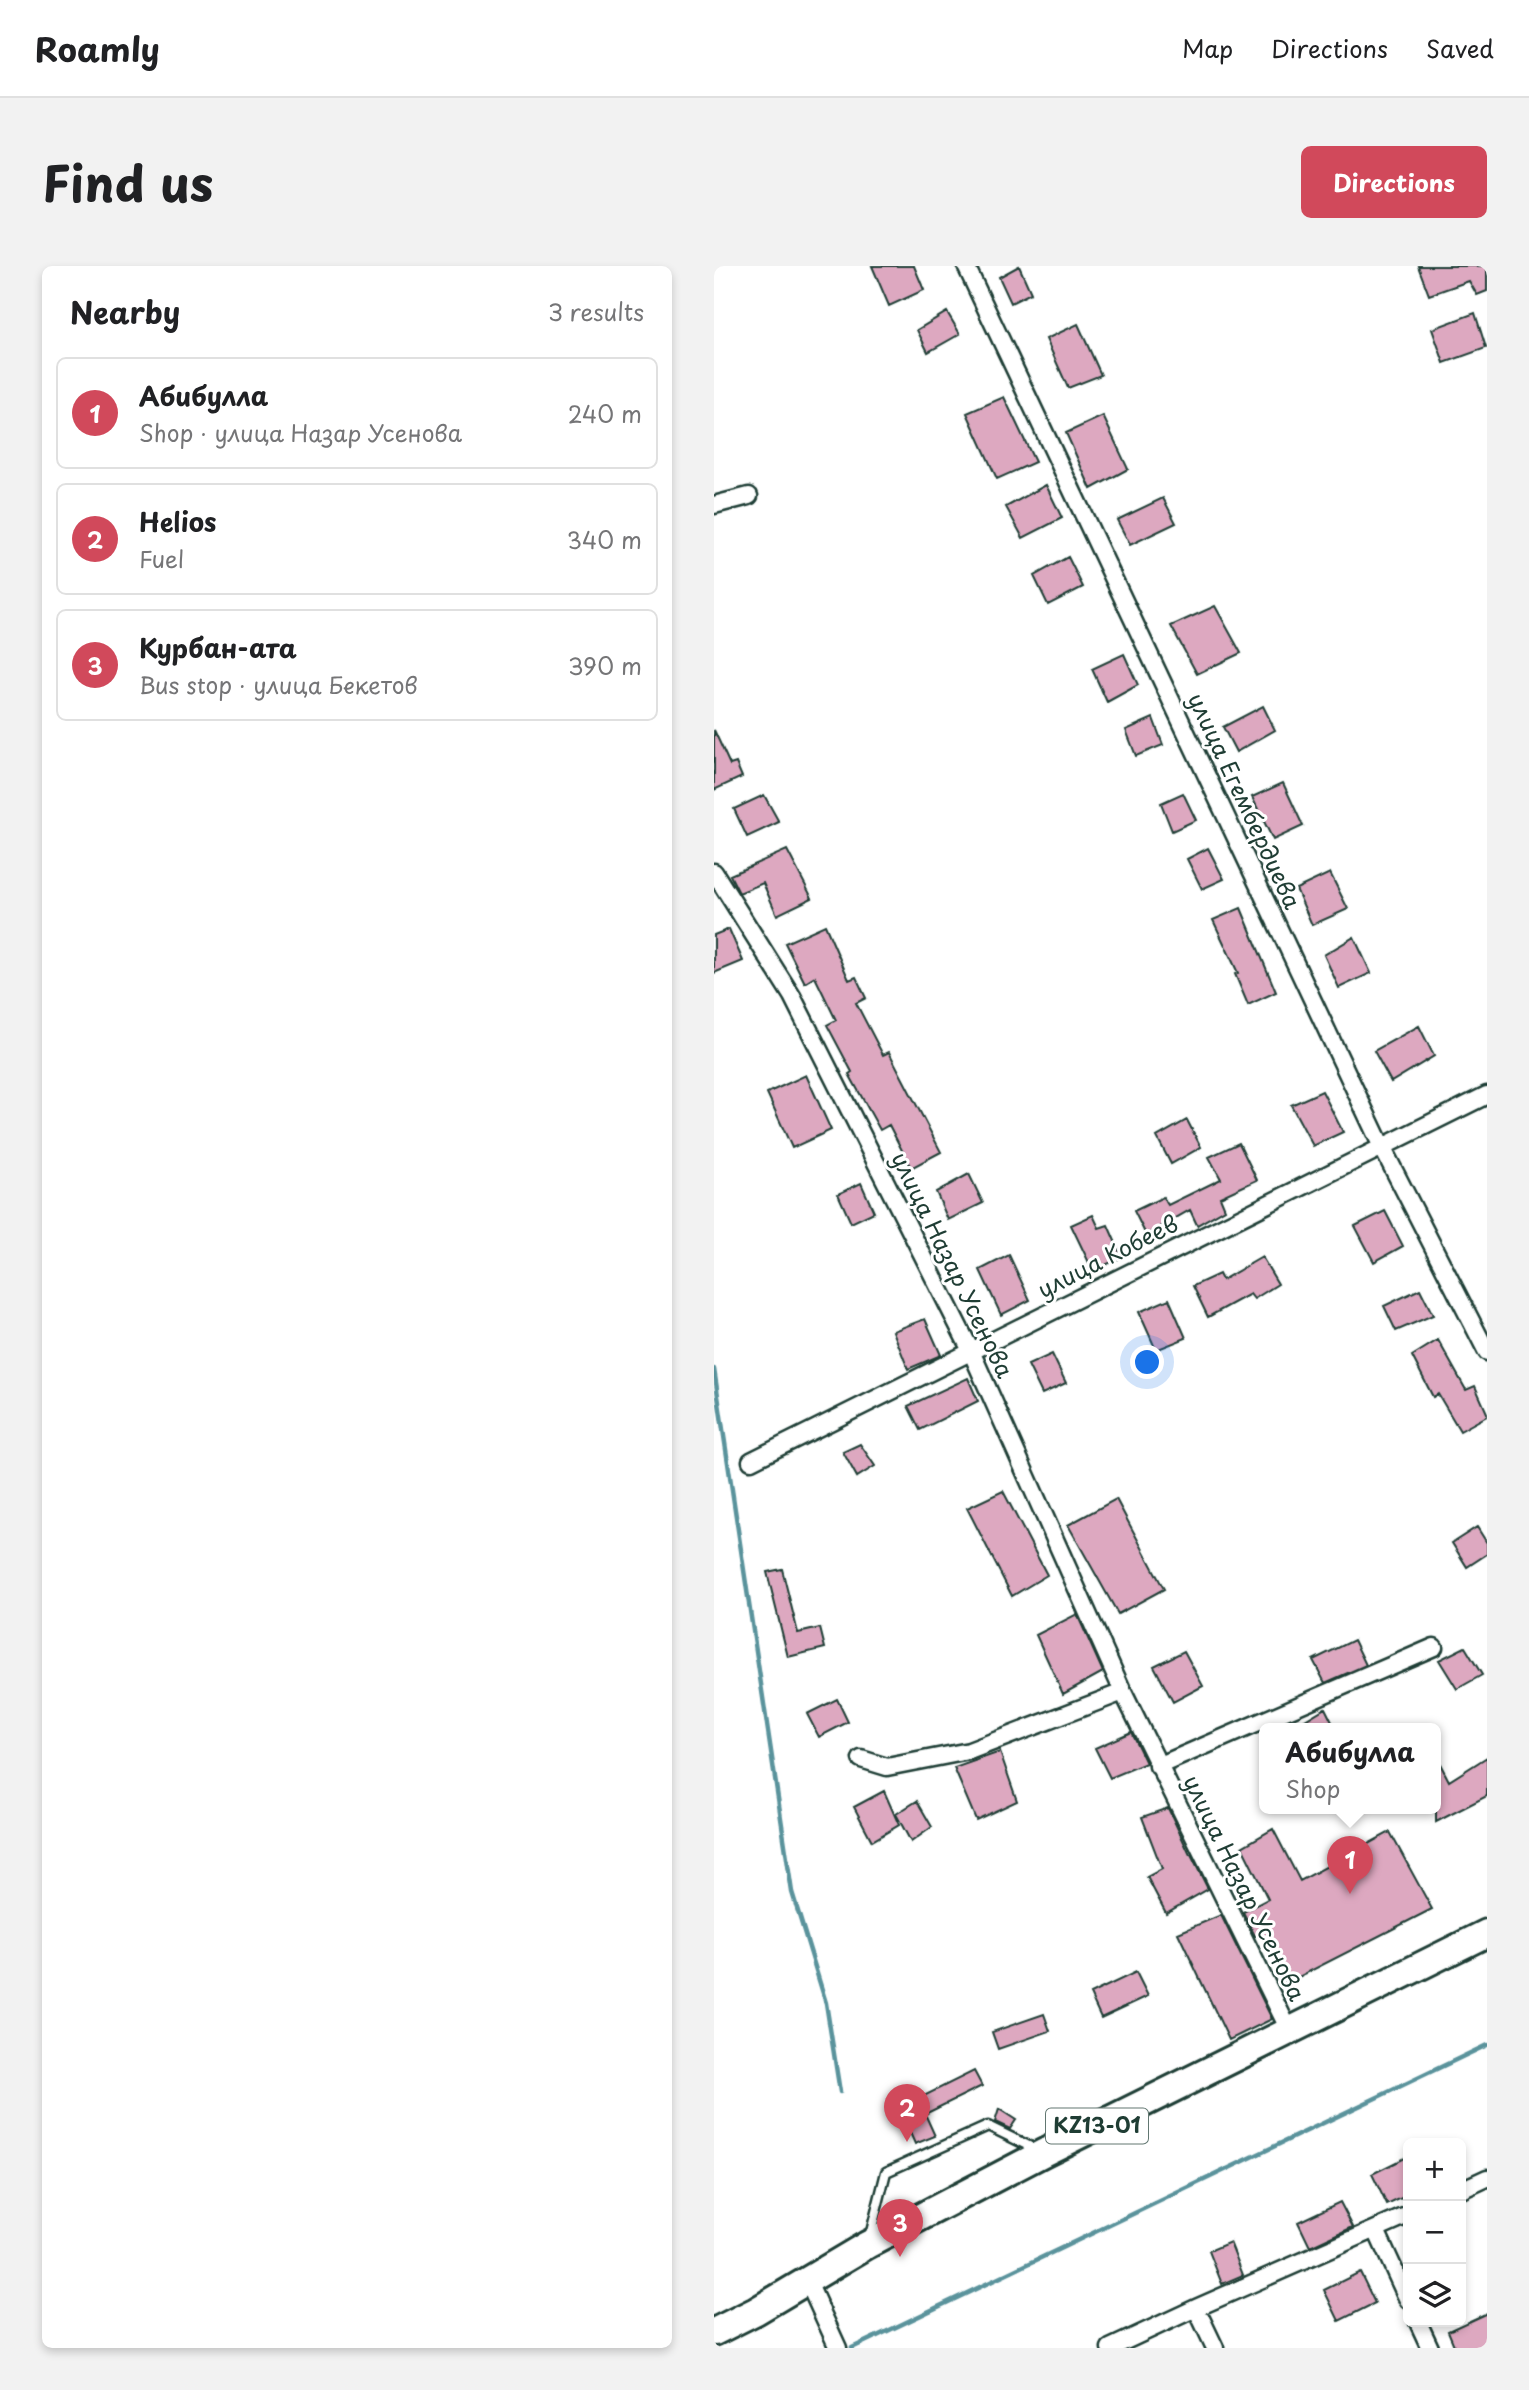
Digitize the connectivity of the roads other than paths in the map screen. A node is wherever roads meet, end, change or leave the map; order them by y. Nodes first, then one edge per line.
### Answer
1 (966, 266) edge
2 (749, 496) dead end
3 (714, 505) edge
4 (714, 872) edge
5 (1487, 1095) edge
6 (1381, 1145) junction
7 (971, 1351) junction
8 (1487, 1352) edge
9 (751, 1461) dead end
10 (1434, 1647) dead end
11 (1123, 1692) junction
12 (861, 1759) dead end
13 (1158, 1766) junction
14 (1487, 1933) edge
15 (1289, 2030) junction
16 (1043, 2153) junction
17 (1487, 2178) edge
18 (1466, 2188) edge
19 (1403, 2217) edge
20 (1376, 2230) junction
21 (867, 2245) junction
22 (807, 2280) junction
23 (1403, 2289) edge
24 (1196, 2308) junction
25 (1420, 2327) edge
26 (714, 2332) edge
27 (835, 2343) edge
28 (1110, 2348) edge
29 (1215, 2348) edge
30 (1430, 2348) edge

1 - 6 street, улица Егембердиева
2 - 3 street
4 - 7 street, улица Назар Усенова
5 - 6 street, улица Кобеев
6 - 7 street, улица Кобеев
6 - 8 street, улица Егембердиева
7 - 9 street, улица Кобеев
7 - 11 street, улица Назар Усенова
10 - 13 street, улица Назар Усенова
11 - 12 street
11 - 13 street, улица Назар Усенова
13 - 15 street, улица Назар Усенова
14 - 15 main road, KZ13-01
15 - 16 main road, KZ13-01
16 - 21 main road, KZ13-01
16 - 21 lane
17 - 18 street
19 - 20 street
20 - 23 street
20 - 24 street
21 - 22 main road, KZ13-01
22 - 26 main road, KZ13-01
22 - 27 street
24 - 28 street
24 - 29 street
25 - 30 street

